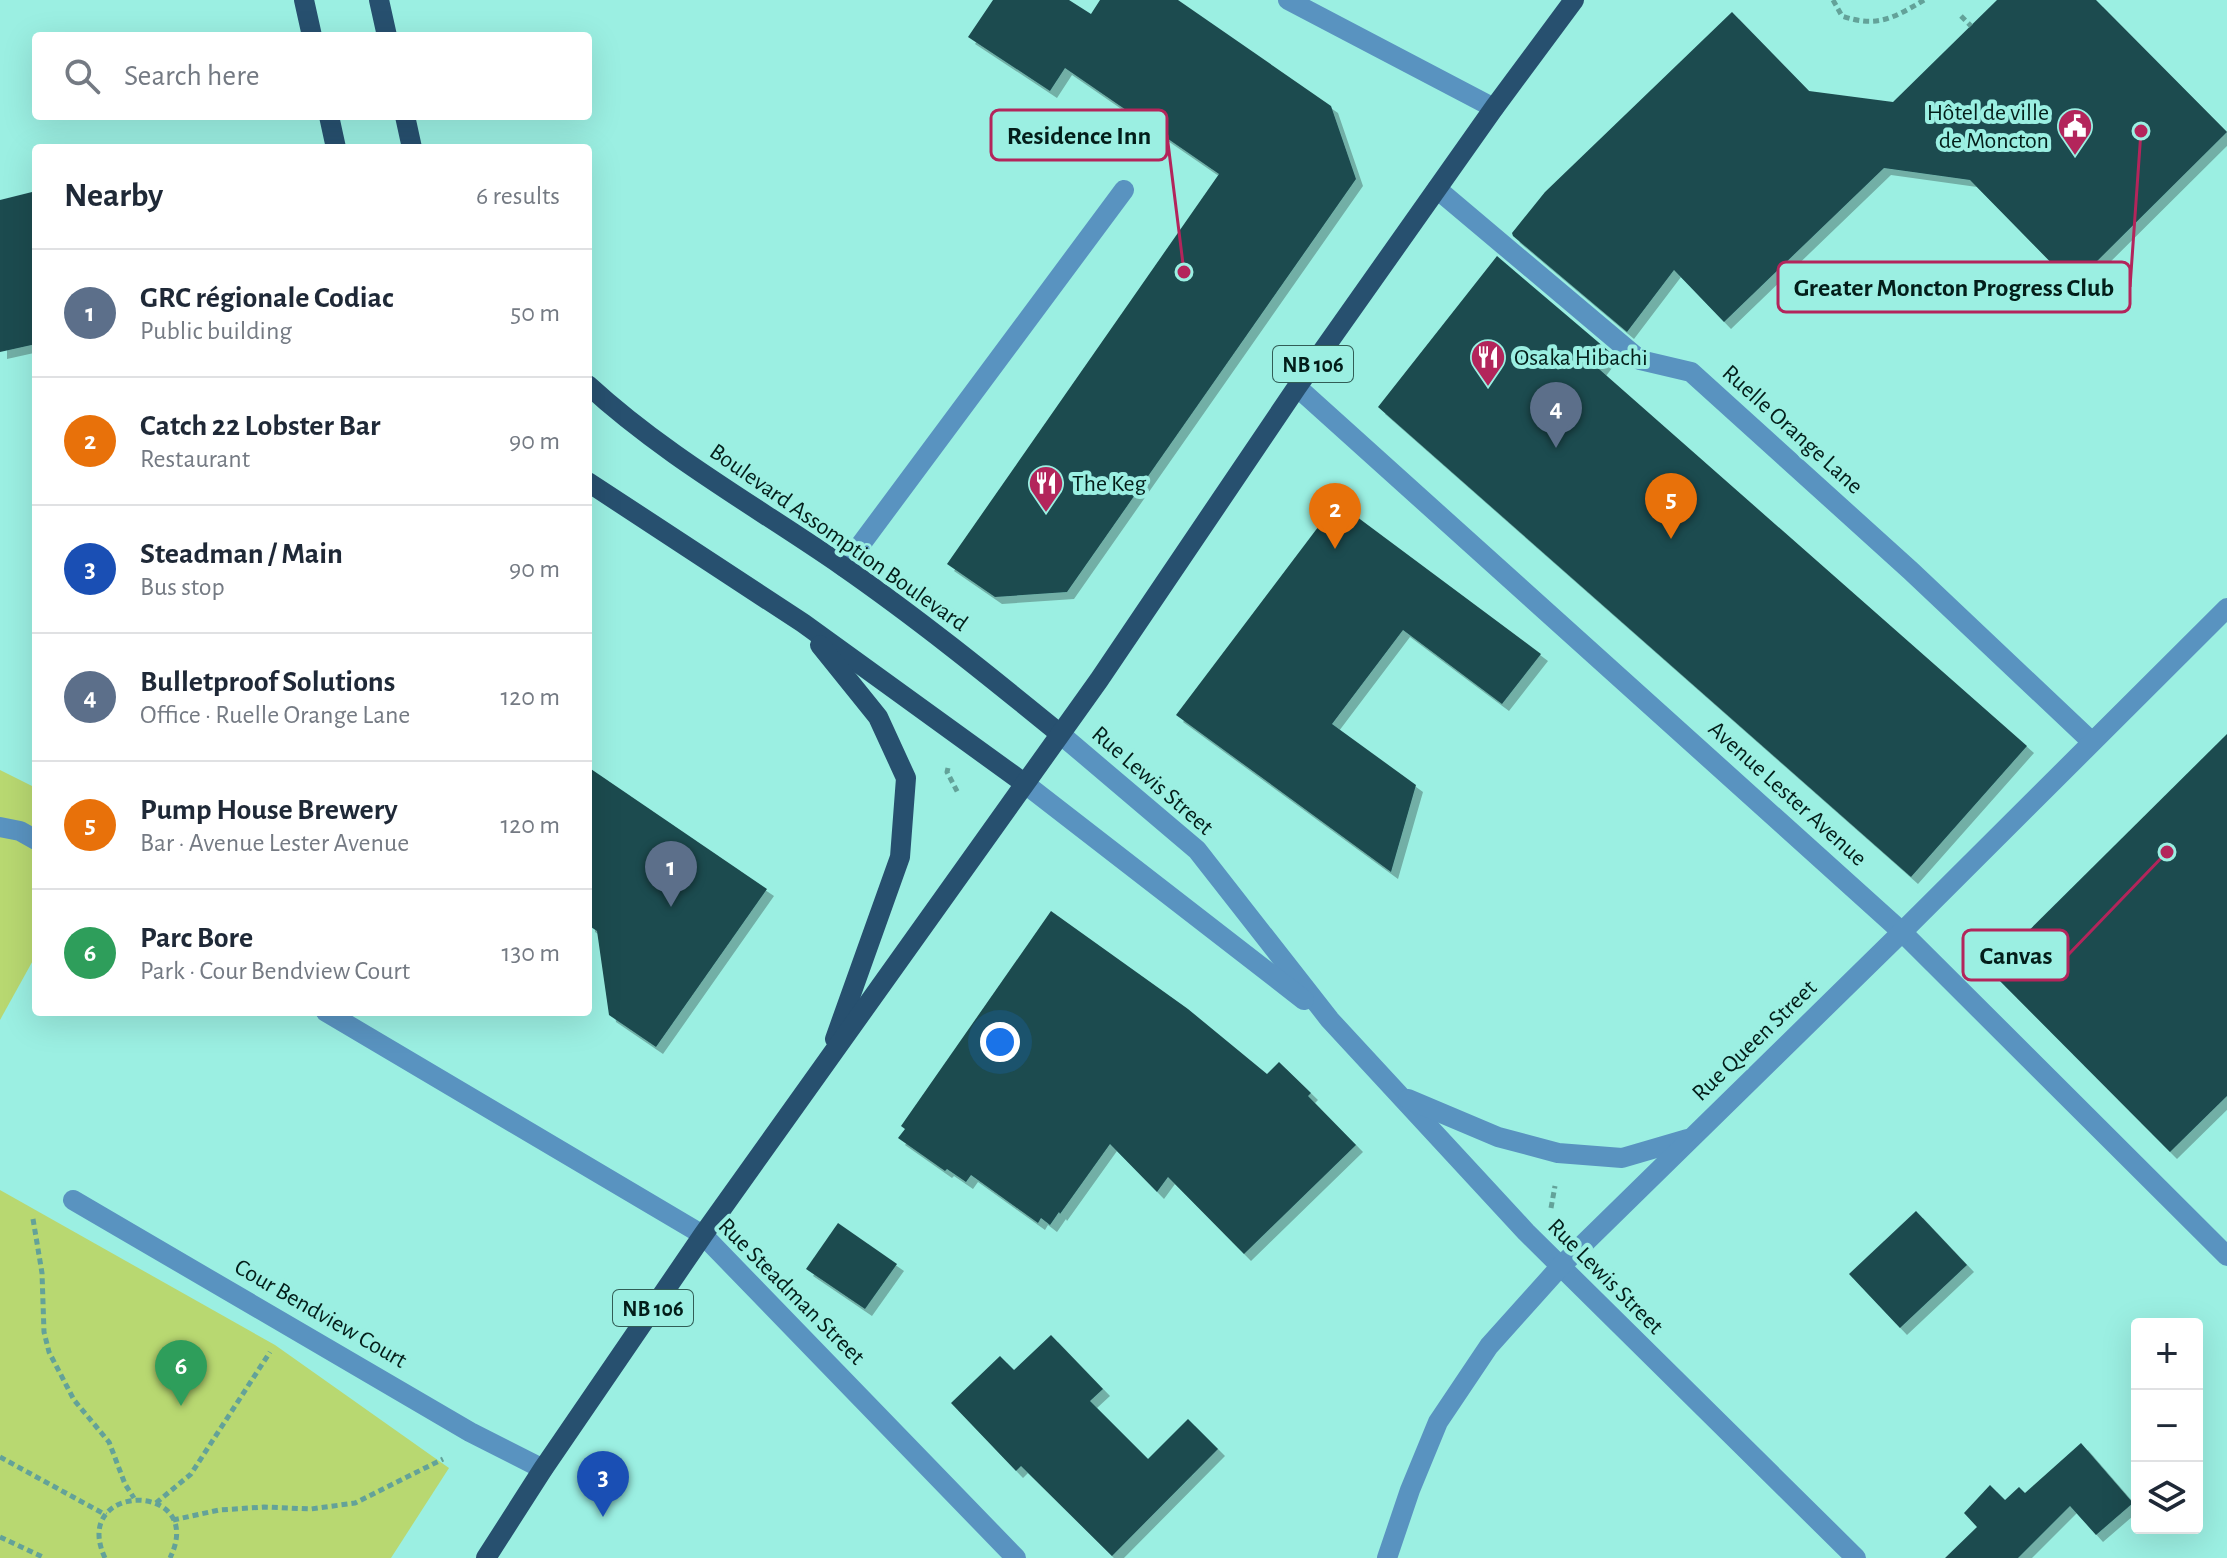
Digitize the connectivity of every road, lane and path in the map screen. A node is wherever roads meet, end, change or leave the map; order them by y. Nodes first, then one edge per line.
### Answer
1 (304, 0) edge
2 (379, 0) edge
3 (1288, 0) edge
4 (1574, 0) edge
5 (1833, 0) edge
6 (1924, 0) edge
7 (1961, 16) dead end
8 (1971, 26) dead end
9 (311, 32) edge
10 (386, 32) edge
11 (1494, 108) junction
12 (330, 120) edge
13 (406, 120) edge
14 (335, 144) edge
15 (411, 144) edge
16 (1437, 189) junction
17 (1124, 190) dead end
18 (1297, 387) junction
19 (592, 389) edge
20 (592, 485) edge
21 (844, 567) junction
22 (2227, 608) edge
23 (803, 623) junction
24 (1059, 733) junction
25 (2092, 742) junction
26 (949, 763) dead end
27 (1024, 783) junction
28 (958, 793) dead end
29 (0, 827) edge
30 (32, 838) edge
31 (1902, 932) junction
32 (333, 1016) edge
33 (1330, 1020) junction
34 (827, 1062) junction
35 (1400, 1096) junction
36 (1692, 1137) junction
37 (1557, 1177) dead end
38 (73, 1200) dead end
39 (1551, 1208) dead end
40 (33, 1219) dead end
41 (703, 1235) junction
42 (2227, 1256) edge
43 (1559, 1268) junction
44 (285, 1321) junction
45 (0, 1457) edge
46 (443, 1459) dead end
47 (543, 1469) junction
48 (134, 1498) junction
49 (156, 1503) junction
50 (106, 1515) junction
51 (173, 1520) junction
52 (0, 1537) edge
53 (45, 1558) edge
54 (104, 1558) edge
55 (170, 1558) edge
56 (486, 1558) edge
57 (1016, 1558) edge
58 (1387, 1558) edge
59 (1856, 1558) edge

1 - 9 main road
2 - 10 main road
3 - 11 street
4 - 11 main road, NB 106
5 - 6 path
7 - 8 path
11 - 16 main road, NB 106
12 - 14 main road
13 - 15 main road
16 - 18 main road, NB 106
16 - 25 street, Ruelle Orange Lane
17 - 21 street
18 - 24 main road, NB 106
18 - 31 street, Avenue Lester Avenue
19 - 21 main road, Boulevard Assomption Boulevard
20 - 23 main road
21 - 24 main road, Boulevard Assomption Boulevard
22 - 25 street, Rue Queen Street
23 - 27 main road
23 - 34 main road
24 - 27 main road, NB 106
24 - 33 street, Rue Lewis Street
25 - 31 street, Rue Queen Street
26 - 28 path
27 - 33 street, Rue Lewis Street
27 - 34 main road, NB 106
29 - 30 street
31 - 36 street, Rue Queen Street
31 - 42 street, Avenue Lester Avenue
32 - 41 street, Rue Steadman Street
33 - 35 street, Rue Lewis Street
34 - 41 main road, NB 106
35 - 36 street
35 - 43 street, Rue Lewis Street
36 - 43 street, Rue Queen Street
37 - 39 path
38 - 44 street, Cour Bendview Court
40 - 48 path
41 - 47 main road, NB 106
41 - 57 street, Rue Steadman Street
43 - 58 street, Rue Queen Street
43 - 59 street, Rue Lewis Street
44 - 47 street, Cour Bendview Court
44 - 49 path
45 - 50 path
46 - 51 path
47 - 56 main road, NB 106
48 - 49 path
48 - 50 path
49 - 51 path
50 - 54 path
51 - 55 path
52 - 53 path

